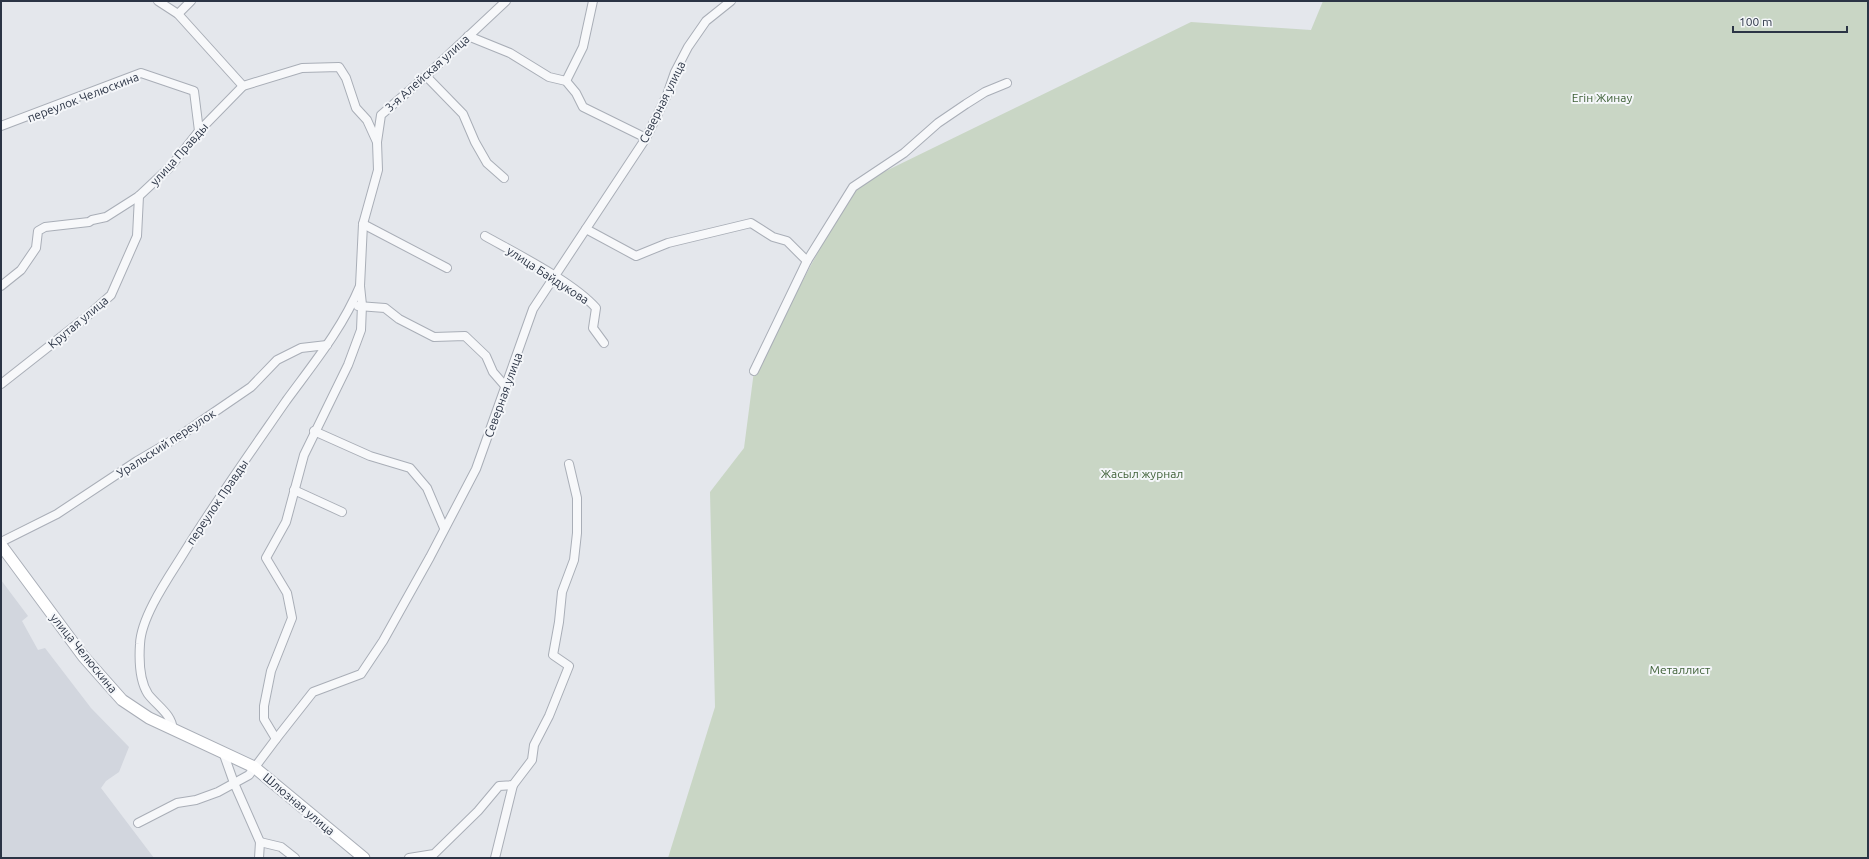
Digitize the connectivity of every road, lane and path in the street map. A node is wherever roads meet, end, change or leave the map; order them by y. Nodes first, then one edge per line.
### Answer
1 (158, 1) edge
2 (190, 1) edge
3 (506, 1) edge
4 (593, 1) edge
5 (731, 1) edge
6 (178, 14) junction
7 (468, 36) junction
8 (426, 76) junction
9 (566, 81) junction
10 (1007, 83) dead end
11 (243, 86) junction
12 (1, 126) edge
13 (199, 131) junction
14 (646, 138) junction
15 (377, 142) junction
16 (504, 178) dead end
17 (139, 196) junction
18 (363, 224) junction
19 (586, 229) junction
20 (485, 236) dead end
21 (807, 261) junction
22 (447, 268) dead end
23 (555, 277) junction
24 (1, 286) edge
25 (360, 286) junction
26 (352, 306) junction
27 (362, 306) junction
28 (604, 343) dead end
29 (327, 345) junction
30 (754, 371) dead end
31 (1, 384) edge
32 (506, 387) junction
33 (314, 431) junction
34 (569, 464) dead end
35 (294, 490) junction
36 (342, 512) dead end
37 (444, 528) junction
38 (1, 544) edge
39 (173, 730) junction
40 (276, 739) junction
41 (223, 752) junction
42 (254, 767) junction
43 (234, 783) junction
44 (513, 785) junction
45 (138, 823) dead end
46 (260, 842) junction
47 (260, 858) edge
48 (295, 858) edge
49 (364, 858) edge
50 (409, 858) edge
51 (496, 858) edge

1 - 6 street
2 - 6 street
3 - 7 street, 3-я Алейская улица
4 - 9 street
5 - 14 street, Северная улица
6 - 11 street
7 - 8 street, 3-я Алейская улица
7 - 9 street
8 - 15 street, 3-я Алейская улица
8 - 16 street
9 - 14 street
10 - 21 street
11 - 13 street, улица Правды
11 - 15 street
12 - 13 street, переулок Челюскина
13 - 17 street, улица Правды
14 - 19 street, Северная улица
15 - 18 street
17 - 24 street, улица Правды
17 - 31 street, Крутая улица
18 - 22 street
18 - 25 street
19 - 21 street
19 - 23 street, Северная улица
20 - 23 street, улица Байдукова
21 - 30 street
23 - 28 street, улица Байдукова
23 - 32 street, Северная улица
25 - 26 street, переулок Правды
25 - 27 street
26 - 27 street
26 - 29 street, переулок Правды
27 - 32 street
27 - 33 street
29 - 38 street, Уральский переулок
29 - 39 street, переулок Правды
32 - 37 street, Северная улица
33 - 35 street
33 - 37 street
34 - 44 street
35 - 36 street
35 - 40 street
37 - 40 street, Северная улица
38 - 39 main road, улица Челюскина
39 - 41 main road, улица Челюскина
40 - 42 street, Северная улица
41 - 42 main road, улица Челюскина
41 - 43 street
42 - 43 street, Шлюзная улица
42 - 49 main road, Шлюзная улица
43 - 45 street, Шлюзная улица
43 - 46 street
44 - 50 street
44 - 51 street
46 - 47 street
46 - 48 street

